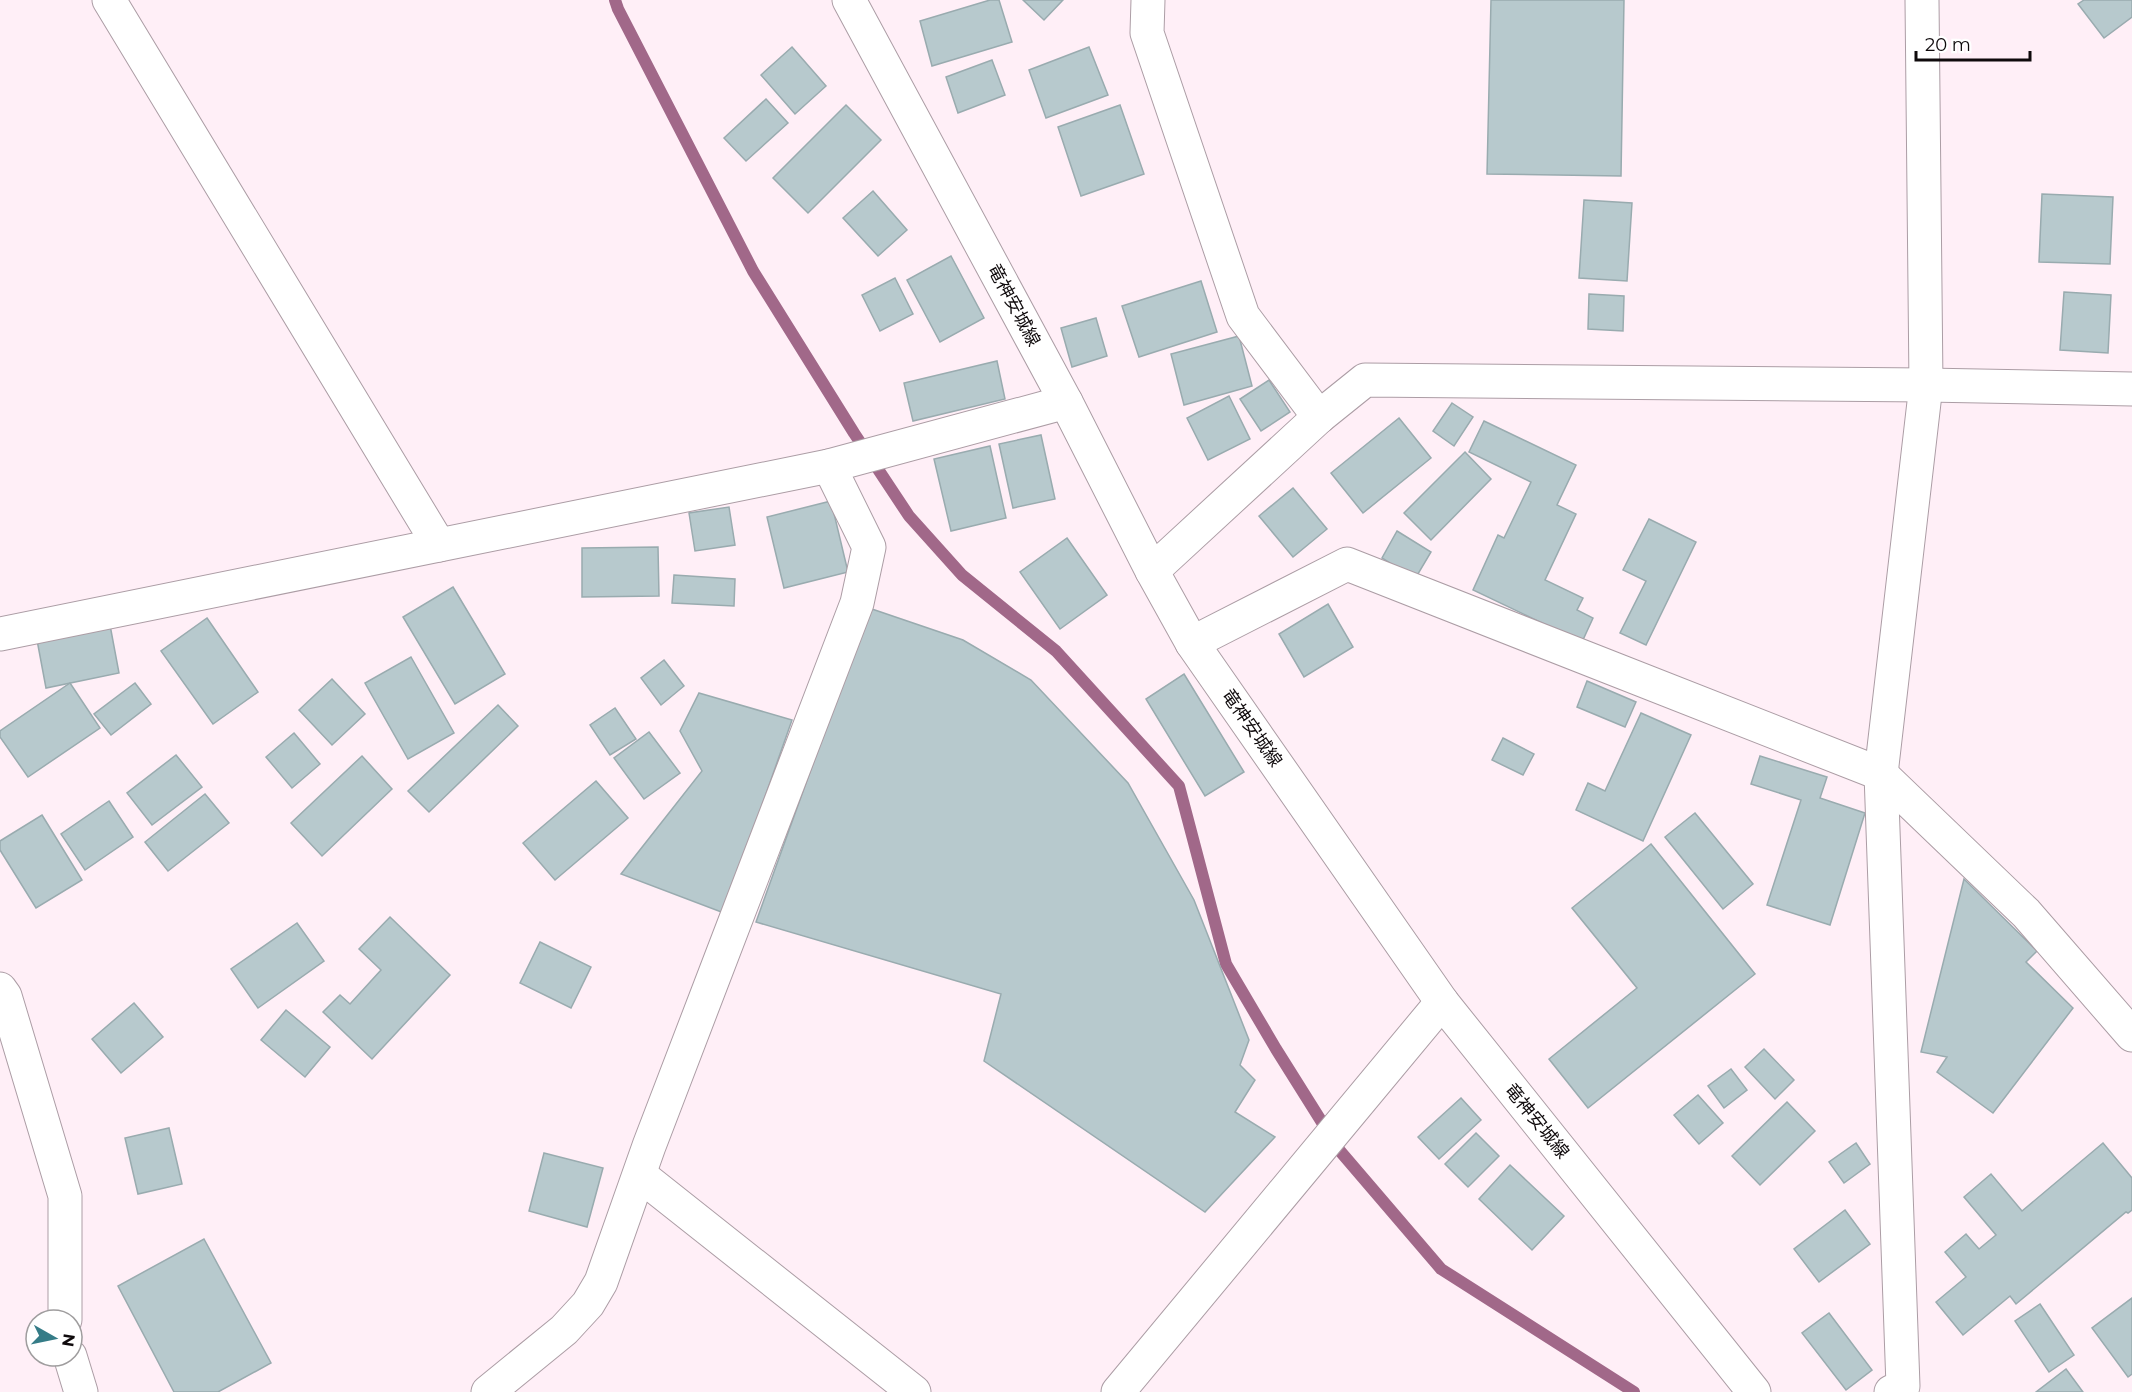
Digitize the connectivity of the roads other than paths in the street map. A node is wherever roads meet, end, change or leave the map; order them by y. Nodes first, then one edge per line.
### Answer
1 (109, 0) edge
2 (849, 0) edge
3 (1148, 0) edge
4 (1922, 0) edge
5 (1926, 385) junction
6 (2132, 389) edge
7 (1066, 402) junction
8 (1319, 417) junction
9 (829, 466) junction
10 (439, 545) junction
11 (1152, 571) junction
12 (0, 634) edge
13 (1192, 643) junction
14 (1881, 774) junction
15 (0, 988) edge
16 (1442, 1002) junction
17 (2132, 1035) edge
18 (640, 1175) junction
19 (65, 1308) edge
20 (74, 1368) edge
21 (81, 1392) edge
22 (488, 1392) edge
23 (915, 1392) edge
24 (1118, 1392) edge
25 (1754, 1392) edge
26 (1891, 1392) edge

1 - 10 street
2 - 7 street, 竜神安城線
3 - 8 street
4 - 5 street
5 - 6 street
5 - 8 street
5 - 14 street
7 - 9 street
7 - 11 street, 竜神安城線
8 - 11 street
9 - 10 street
9 - 18 street
10 - 12 street
11 - 13 street, 竜神安城線
13 - 14 street
13 - 16 street, 竜神安城線
14 - 17 street
14 - 26 street
15 - 19 street
16 - 24 street
16 - 25 street, 竜神安城線
18 - 22 street
18 - 23 street
20 - 21 street

